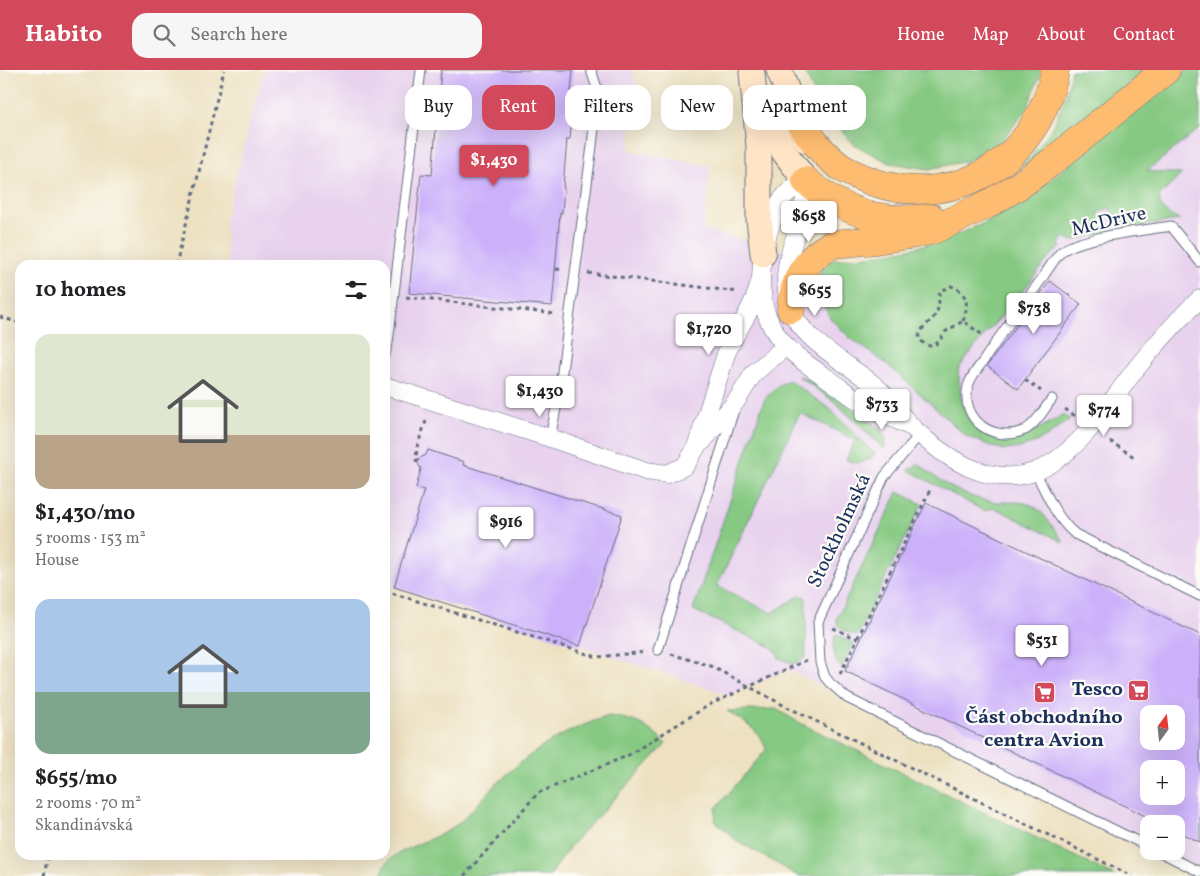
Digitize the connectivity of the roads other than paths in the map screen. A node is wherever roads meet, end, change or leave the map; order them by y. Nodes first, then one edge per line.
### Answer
1 (421, 70) edge
2 (591, 70) edge
3 (779, 70) edge
4 (1056, 70) edge
5 (1166, 70) edge
6 (751, 71) edge
7 (784, 85) edge
8 (803, 130) edge
9 (805, 130) edge
10 (853, 174) junction
11 (806, 181) junction
12 (962, 216) junction
13 (1200, 262) edge
14 (762, 266) junction
15 (1200, 299) edge
16 (791, 309) junction
17 (390, 326) edge
18 (786, 346) junction
19 (390, 388) edge
20 (1050, 398) road end
21 (737, 400) junction
22 (916, 430) junction
23 (550, 438) junction
24 (696, 448) junction
25 (1035, 471) junction
26 (1200, 596) edge
27 (658, 650) road end
28 (1140, 843) edge
29 (1176, 860) edge
30 (1200, 872) edge

1 - 17 lane
2 - 23 lane
3 - 7 main road
4 - 10 highway
5 - 12 highway
6 - 11 main road
6 - 14 main road
8 - 11 main road
9 - 10 highway
10 - 11 highway
11 - 12 highway
11 - 14 street
11 - 16 street
12 - 16 highway
13 - 20 lane, McDrive
14 - 18 street
14 - 24 street
15 - 25 street
16 - 22 street
18 - 21 street
18 - 22 street
19 - 23 street
21 - 24 street
21 - 27 lane
22 - 25 street
22 - 28 lane, Stockholmská
23 - 24 street
25 - 26 lane
29 - 30 lane

